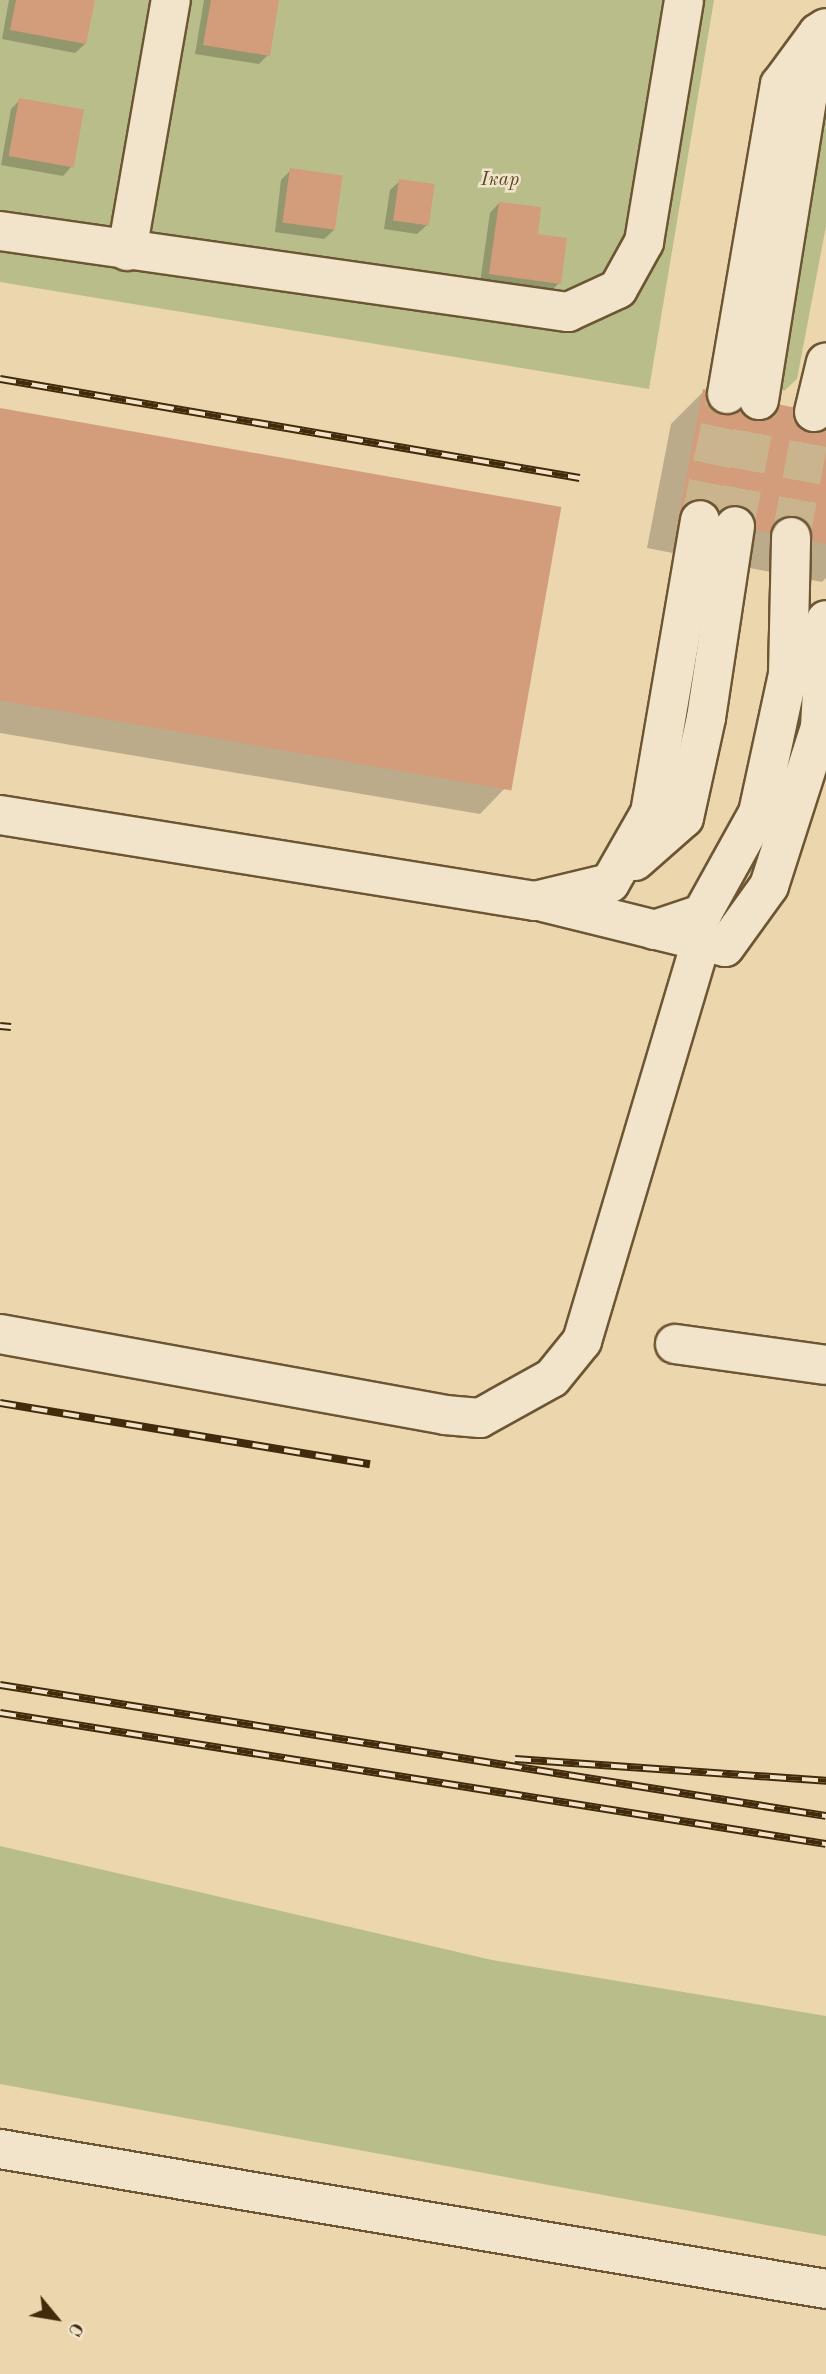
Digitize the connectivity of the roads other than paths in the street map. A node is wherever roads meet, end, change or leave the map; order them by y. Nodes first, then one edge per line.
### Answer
1 (171, 0) edge
2 (684, 0) edge
3 (822, 31) edge
4 (0, 231) edge
5 (127, 251) junction
6 (826, 362) edge
7 (743, 397) tunnel mouth
8 (814, 412) tunnel mouth
9 (718, 523) tunnel mouth
10 (792, 537) tunnel mouth
11 (826, 620) edge
12 (0, 816) edge
13 (535, 901) junction
14 (654, 930) junction
15 (701, 941) junction
16 (0, 1334) edge
17 (675, 1344) dead end
18 (826, 1365) edge
19 (0, 2149) edge
20 (826, 2289) edge

1 - 5 lane
2 - 5 lane
3 - 7 lane
4 - 5 lane
6 - 8 lane
9 - 13 lane
10 - 14 lane
11 - 15 lane
12 - 13 lane
13 - 14 lane
14 - 15 lane
15 - 16 lane
17 - 18 lane
19 - 20 lane

